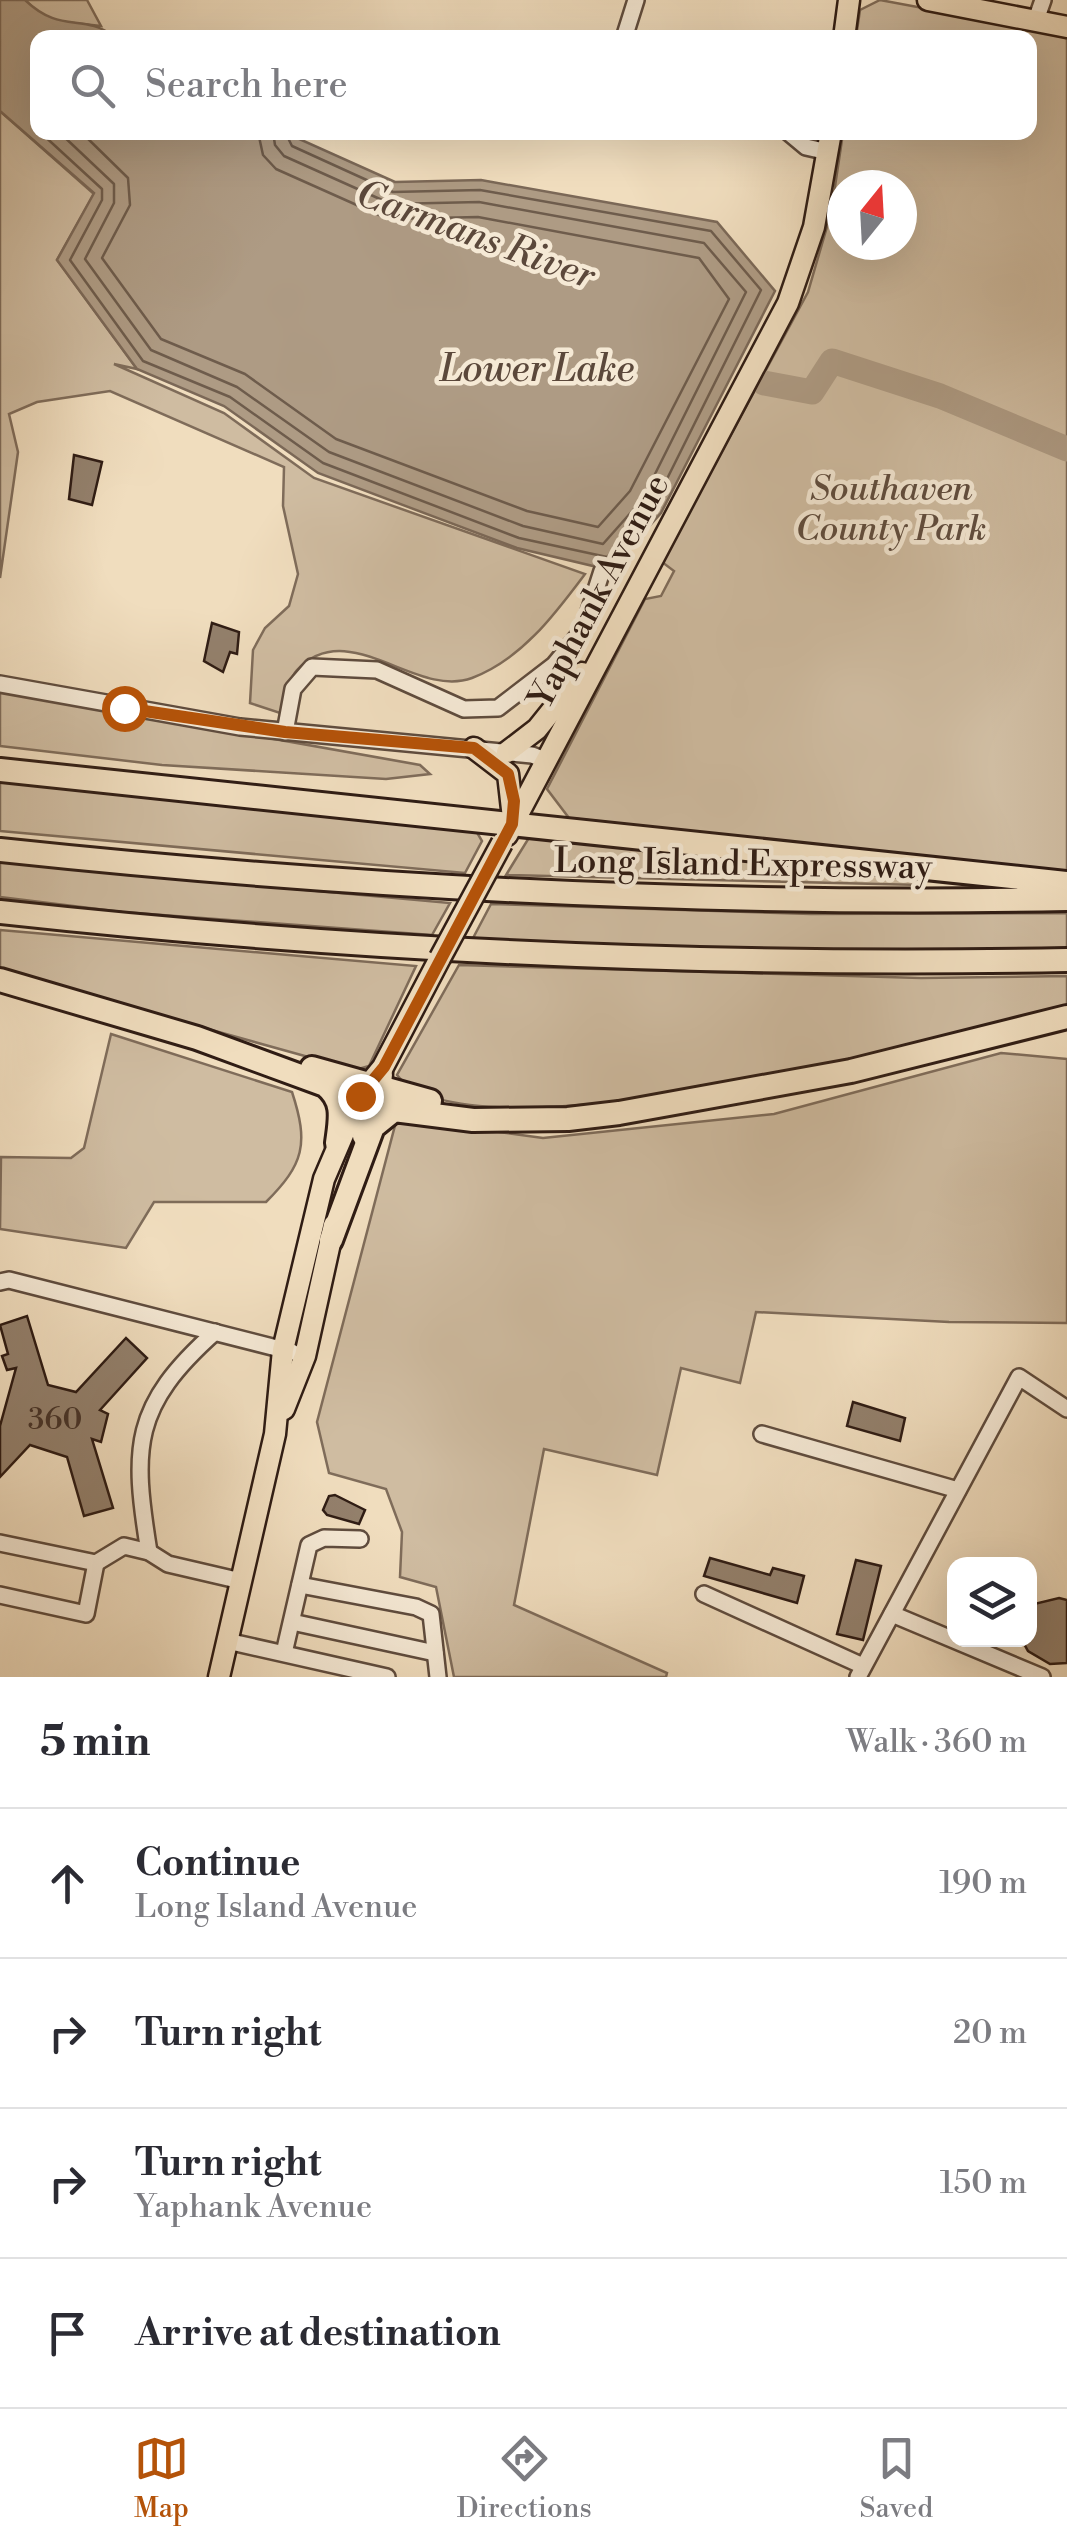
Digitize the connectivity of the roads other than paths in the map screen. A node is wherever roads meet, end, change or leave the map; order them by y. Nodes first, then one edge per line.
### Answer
1 (636, 0) edge
2 (849, 0) edge
3 (928, 0) edge
4 (988, 6) edge
5 (1039, 10) edge
6 (1067, 26) edge
7 (627, 30) edge
8 (845, 30) edge
9 (798, 140) edge
10 (830, 142) edge
11 (602, 572) dead end
12 (604, 650) junction
13 (0, 684) edge
14 (285, 732) junction
15 (474, 748) junction
16 (508, 752) junction
17 (545, 760) junction
18 (0, 770) edge
19 (507, 834) junction
20 (0, 850) edge
21 (1067, 883) edge
22 (1067, 899) edge
23 (0, 912) edge
24 (1067, 960) edge
25 (0, 980) edge
26 (1067, 1017) edge
27 (197, 1038) junction
28 (378, 1079) junction
29 (534, 1120) junction
30 (337, 1143) junction
31 (331, 1240) junction
32 (0, 1282) edge
33 (215, 1332) junction
34 (283, 1350) junction
35 (305, 1356) junction
36 (1067, 1409) edge
37 (275, 1434) junction
38 (762, 1434) dead end
39 (958, 1490) junction
40 (360, 1538) dead end
41 (0, 1543) edge
42 (149, 1552) junction
43 (96, 1564) junction
44 (241, 1581) junction
45 (300, 1585) junction
46 (704, 1594) dead end
47 (0, 1595) edge
48 (892, 1614) junction
49 (292, 1622) junction
50 (227, 1641) junction
51 (435, 1652) junction
52 (284, 1654) junction
53 (860, 1672) edge
54 (219, 1677) edge
55 (388, 1677) edge
56 (438, 1677) edge
57 (1042, 1677) edge

1 - 7 street
2 - 8 main road
3 - 4 main road
4 - 5 main road
5 - 6 main road
9 - 10 street
10 - 12 main road, Yaphank Avenue
11 - 14 street
12 - 16 main road
12 - 17 main road, Yaphank Avenue
13 - 14 street
14 - 15 street
15 - 16 street
15 - 19 main road
16 - 17 street
17 - 19 main road, Yaphank Avenue
18 - 19 highway
19 - 21 highway
19 - 28 main road, Yaphank Avenue, bridge
20 - 22 highway, Long Island Expressway
23 - 24 highway
25 - 27 highway
26 - 29 highway
27 - 28 highway
27 - 30 highway
28 - 29 highway
28 - 30 main road, Yaphank Avenue
28 - 31 main road, Yaphank Avenue
29 - 31 highway
30 - 34 main road, Yaphank Avenue
31 - 35 main road, Yaphank Avenue
32 - 33 street
33 - 34 street
33 - 42 street
34 - 35 street
34 - 37 main road, Yaphank Avenue
35 - 37 main road, Yaphank Avenue
36 - 39 street
37 - 44 main road, Yaphank Avenue
38 - 39 street
39 - 48 street
40 - 45 street
41 - 43 street
42 - 43 street
42 - 44 street
43 - 47 street
44 - 50 main road, Yaphank Avenue
45 - 49 street
45 - 51 street
46 - 53 street
48 - 53 street
48 - 57 street
49 - 51 street
49 - 52 street
50 - 52 street
50 - 54 main road, Yaphank Avenue
51 - 56 street
52 - 55 street

